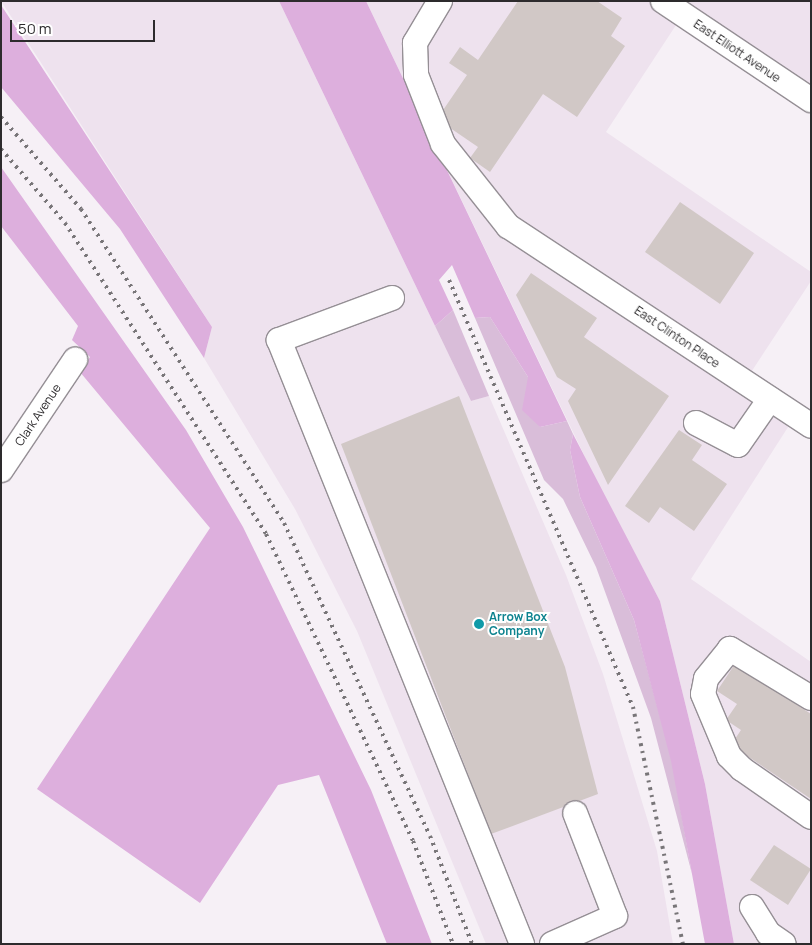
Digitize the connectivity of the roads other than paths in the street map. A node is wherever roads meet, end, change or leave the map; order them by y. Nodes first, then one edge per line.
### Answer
1 (440, 1) edge
2 (663, 1) edge
3 (811, 100) edge
4 (392, 298) dead end
5 (75, 360) dead end
6 (770, 399) junction
7 (696, 423) dead end
8 (811, 426) edge
9 (1, 470) edge
10 (811, 698) edge
11 (574, 813) dead end
12 (811, 817) edge
13 (752, 907) dead end
14 (522, 944) edge
15 (552, 944) edge
16 (784, 944) edge

1 - 6 street, East Clinton Place
2 - 3 street, East Elliott Avenue
4 - 14 street
5 - 9 street, Clark Avenue
6 - 7 street
6 - 8 street, East Clinton Place
10 - 12 street
11 - 15 street
13 - 16 street

